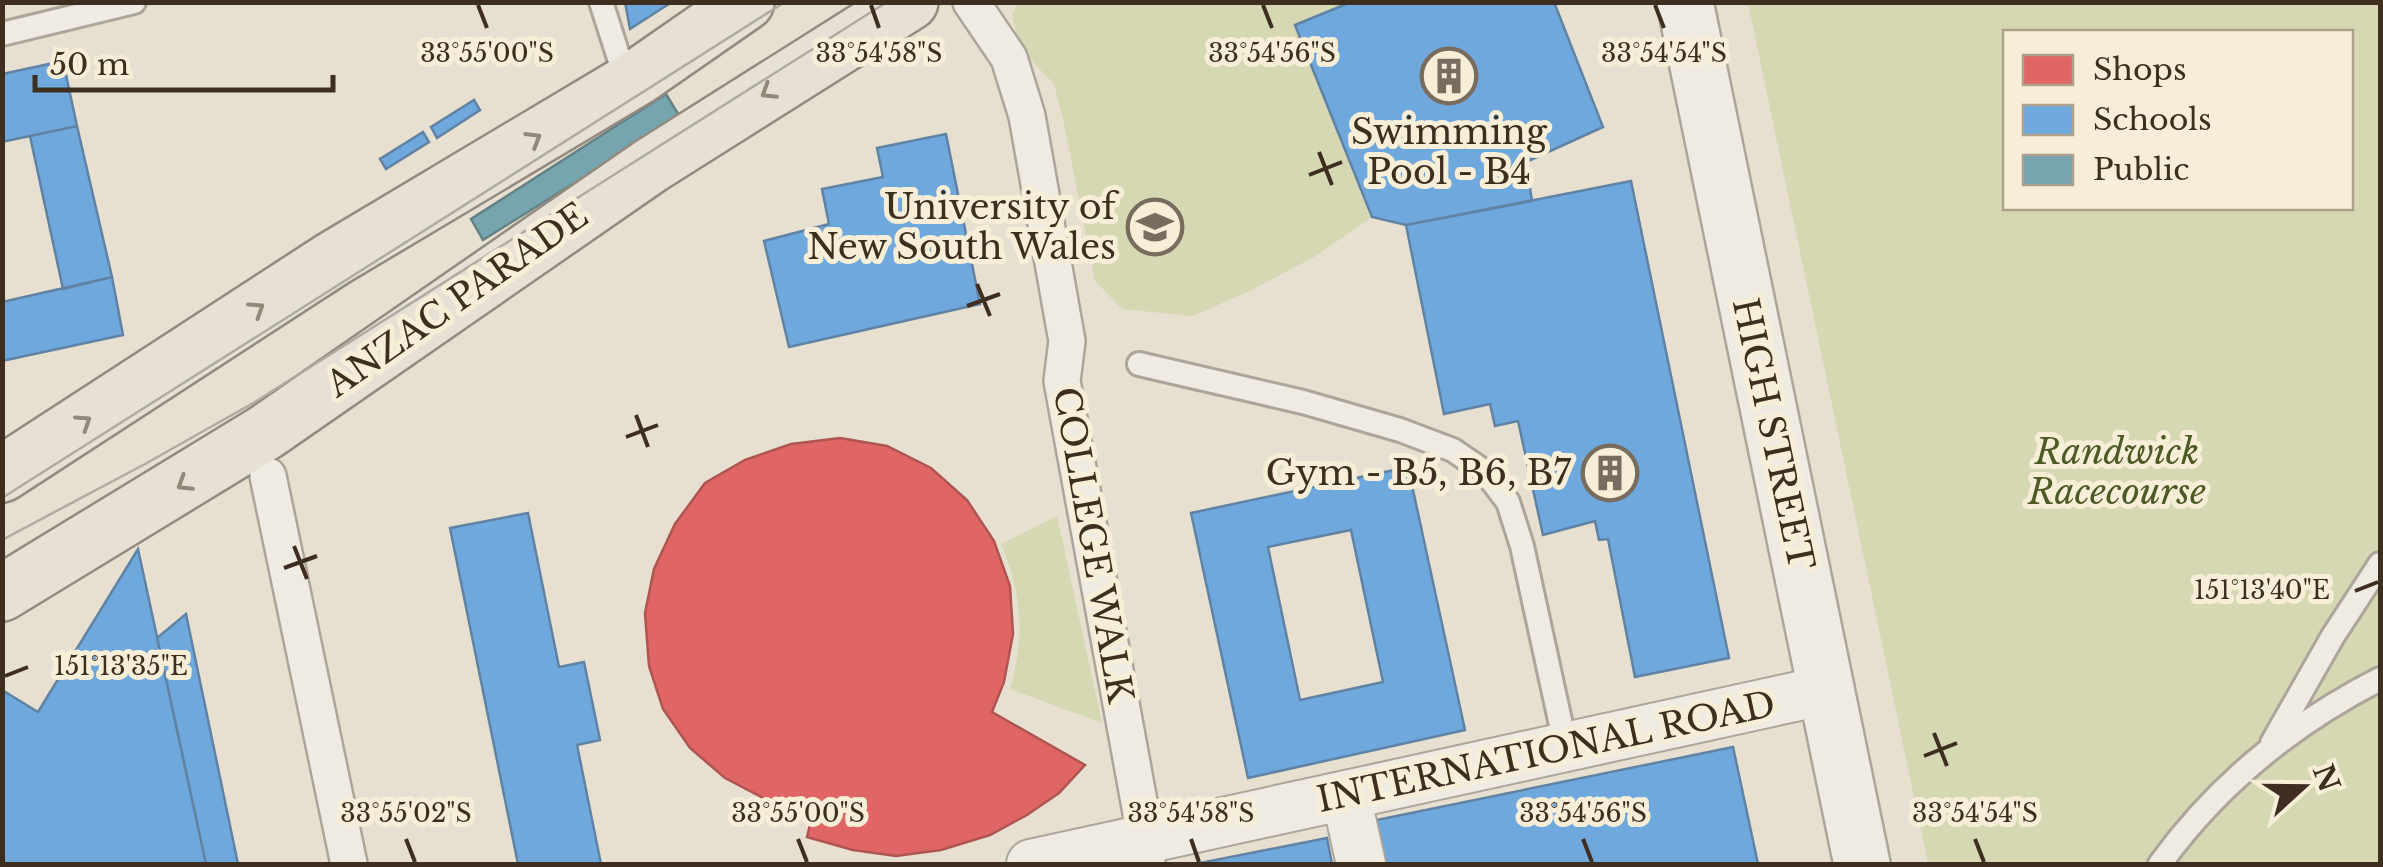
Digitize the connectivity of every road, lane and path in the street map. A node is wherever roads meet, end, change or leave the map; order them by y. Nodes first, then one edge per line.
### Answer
1 (134, 2) edge
2 (602, 2) edge
3 (746, 2) edge
4 (910, 2) edge
5 (970, 2) edge
6 (1684, 2) edge
7 (2, 34) edge
8 (627, 83) junction
9 (1139, 364) dead end
10 (2, 474) edge
11 (268, 476) dead end
12 (2380, 564) edge
13 (5, 591) edge
14 (2380, 680) edge
15 (1826, 690) junction
16 (1566, 748) junction
17 (2268, 750) junction
18 (1346, 796) junction
19 (1146, 852) edge
20 (349, 864) edge
21 (1032, 864) edge
22 (1362, 864) edge
23 (1862, 864) edge
24 (2160, 864) edge

1 - 7 lane
2 - 8 lane
3 - 8 main road
4 -> 13 main road, ANZAC PARADE
5 - 19 street, COLLEGE WALK
6 - 15 street, HIGH STREET
10 -> 8 main road
9 - 16 lane
11 - 20 street
12 - 17 lane
14 - 17 lane
15 - 16 street, INTERNATIONAL ROAD
15 - 23 street, HIGH STREET
16 - 18 street, INTERNATIONAL ROAD
17 - 24 lane
18 - 19 street, INTERNATIONAL ROAD
18 - 22 street
19 - 21 street, INTERNATIONAL ROAD

